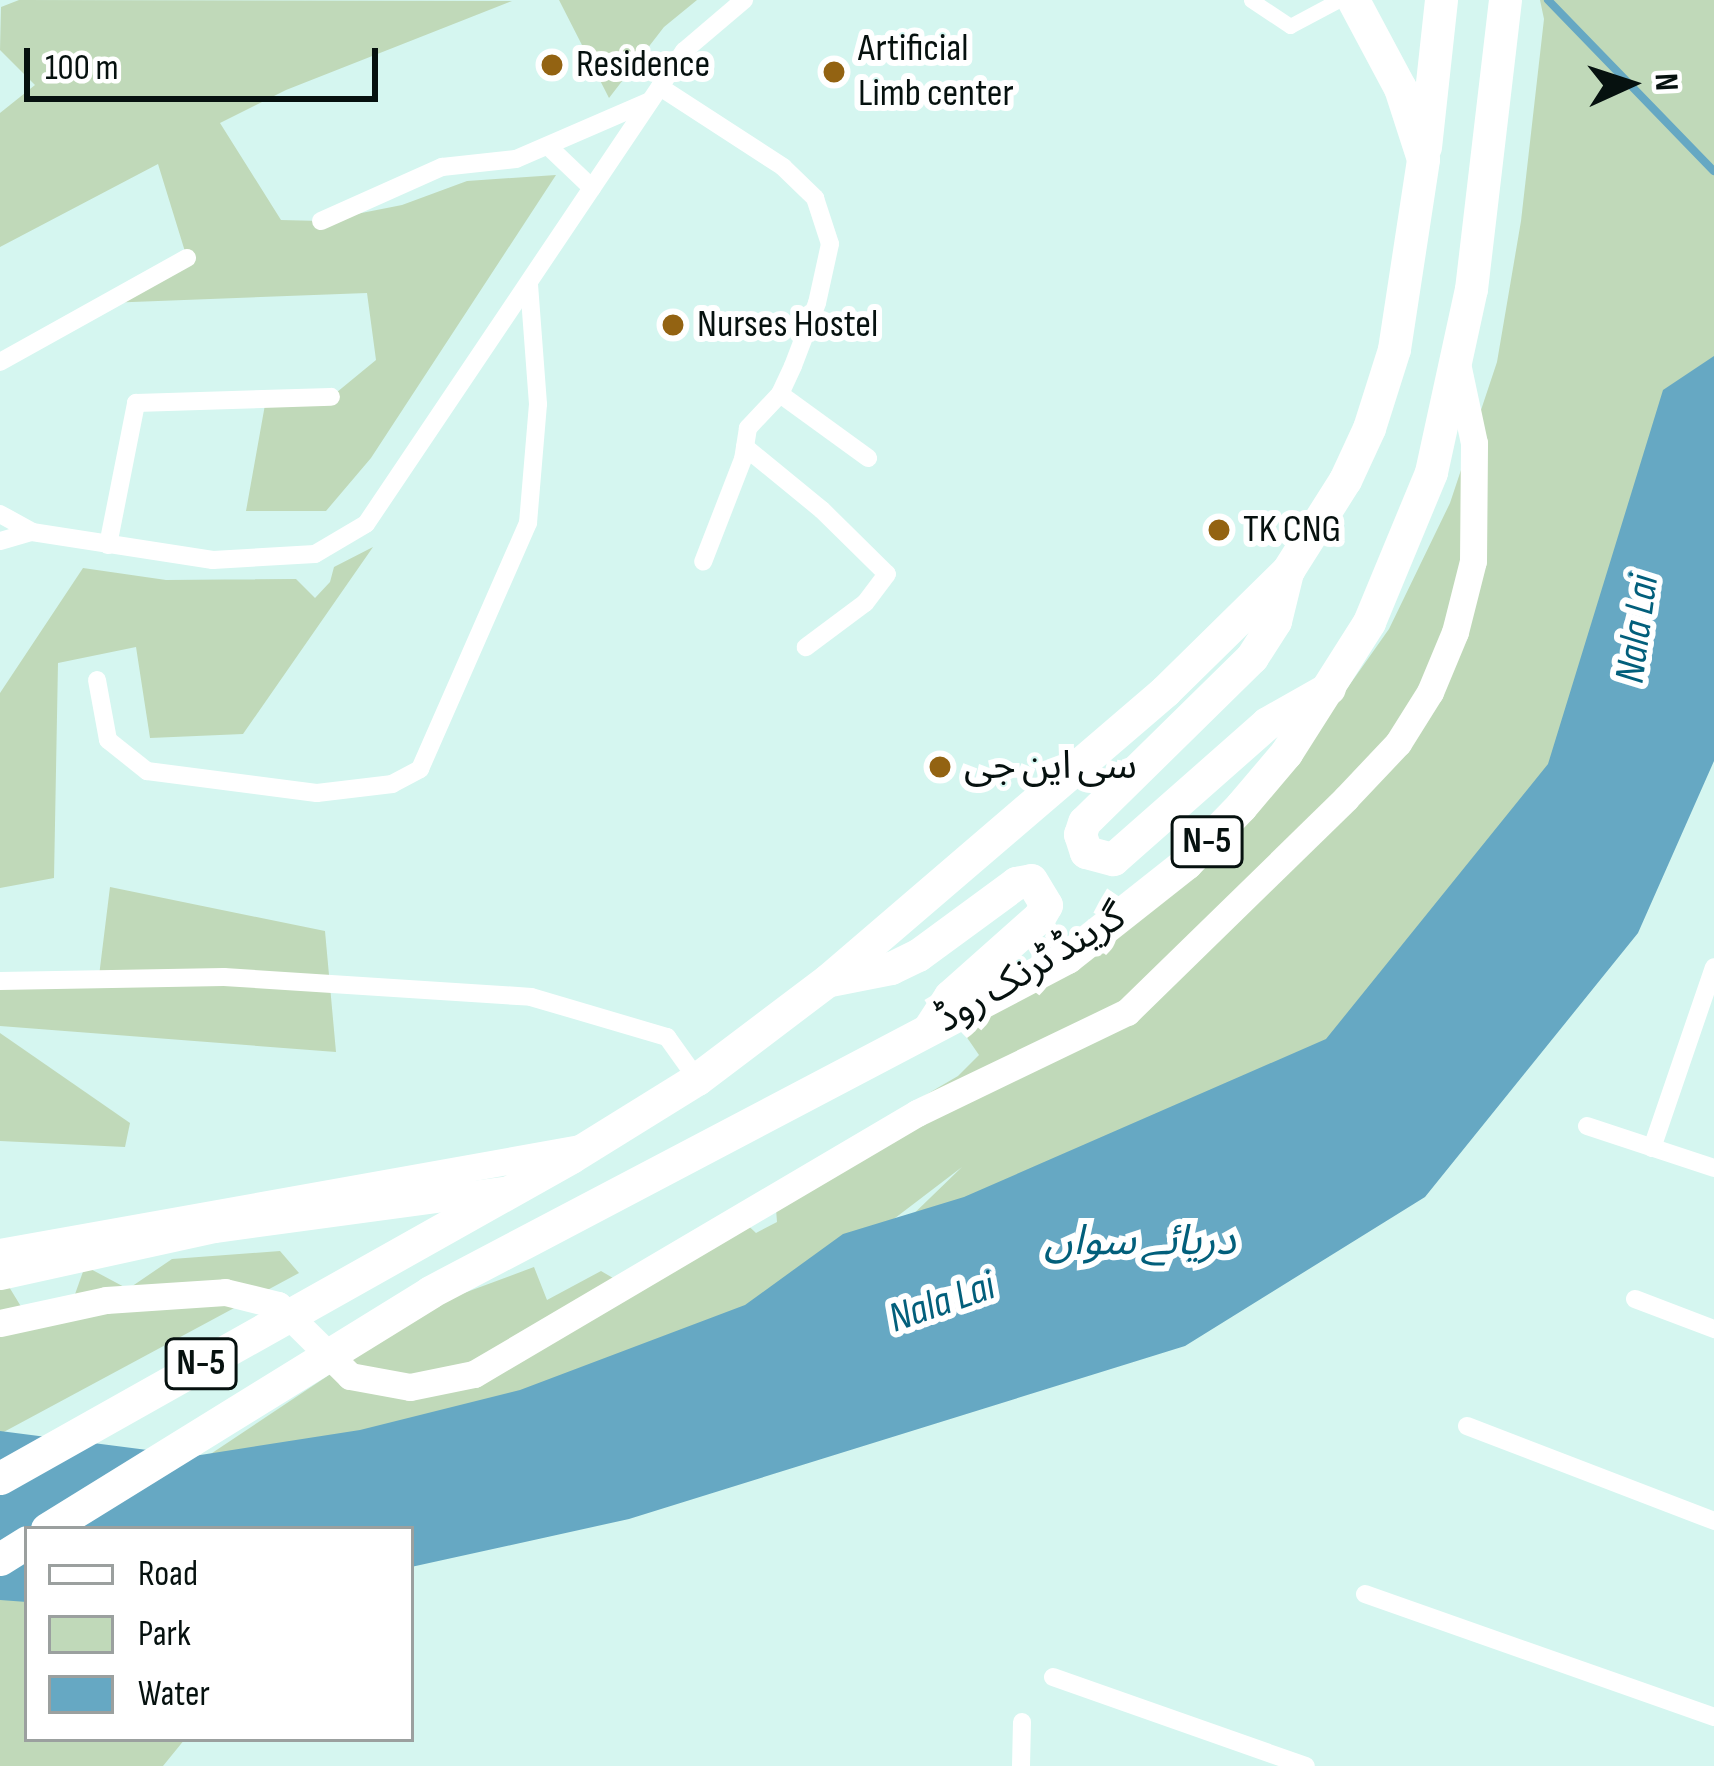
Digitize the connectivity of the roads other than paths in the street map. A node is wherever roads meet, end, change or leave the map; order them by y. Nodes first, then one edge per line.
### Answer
1 (744, 0) edge
2 (1251, 0) edge
3 (1339, 0) edge
4 (1353, 0) edge
5 (1440, 6) edge
6 (1505, 7) edge
7 (655, 94) junction
8 (550, 148) junction
9 (1423, 159) junction
10 (592, 188) junction
11 (322, 221) dead end
12 (187, 258) dead end
13 (529, 283) junction
14 (0, 362) edge
15 (1458, 368) junction
16 (780, 394) junction
17 (331, 397) dead end
18 (745, 447) junction
19 (868, 458) dead end
20 (0, 514) edge
21 (32, 532) junction
22 (0, 541) edge
23 (108, 545) junction
24 (703, 562) dead end
25 (1288, 570) junction
26 (806, 647) dead end
27 (97, 680) dead end
28 (1330, 687) junction
29 (1714, 967) edge
30 (828, 980) junction
31 (0, 981) edge
32 (926, 1033) junction
33 (697, 1079) junction
34 (1587, 1126) dead end
35 (588, 1147) junction
36 (1652, 1148) junction
37 (1714, 1168) edge
38 (513, 1189) junction
39 (0, 1252) edge
40 (0, 1276) edge
41 (1635, 1299) dead end
42 (0, 1323) edge
43 (1714, 1329) edge
44 (1467, 1426) dead end
45 (0, 1478) edge
46 (1714, 1521) edge
47 (52, 1526) edge
48 (1365, 1594) dead end
49 (1053, 1677) dead end
50 (1714, 1717) edge
51 (1022, 1722) dead end
52 (1021, 1766) edge
53 (1306, 1766) edge

1 - 7 street
2 - 3 street
4 - 9 highway, N-5
5 - 9 highway, N-5
6 - 15 highway, گرینڈ ٹرنک روڈ / N-5
7 - 8 street
7 - 10 street
7 - 16 street
8 - 10 street
8 - 11 street
9 - 25 highway, N-5
10 - 13 street
12 - 14 street
13 - 23 street
13 - 27 street
15 - 28 highway, گرینڈ ٹرنک روڈ / N-5
15 - 42 main road
16 - 18 street
16 - 19 street
17 - 23 street
18 - 24 street
18 - 26 street
20 - 21 street
21 - 22 street
21 - 23 street
25 - 28 highway
25 - 30 highway, N-5
28 - 32 highway, گرینڈ ٹرنک روڈ / N-5
29 - 36 street
30 - 32 highway
30 - 33 highway, N-5
31 - 33 street
32 - 47 highway, گرینڈ ٹرنک روڈ / N-5
33 - 35 highway, N-5
34 - 36 street
35 - 38 highway, N-5
35 - 39 main road
36 - 37 street
38 - 40 main road
38 - 45 highway, N-5
41 - 43 street
44 - 46 street
48 - 50 street
49 - 53 street
51 - 52 street

